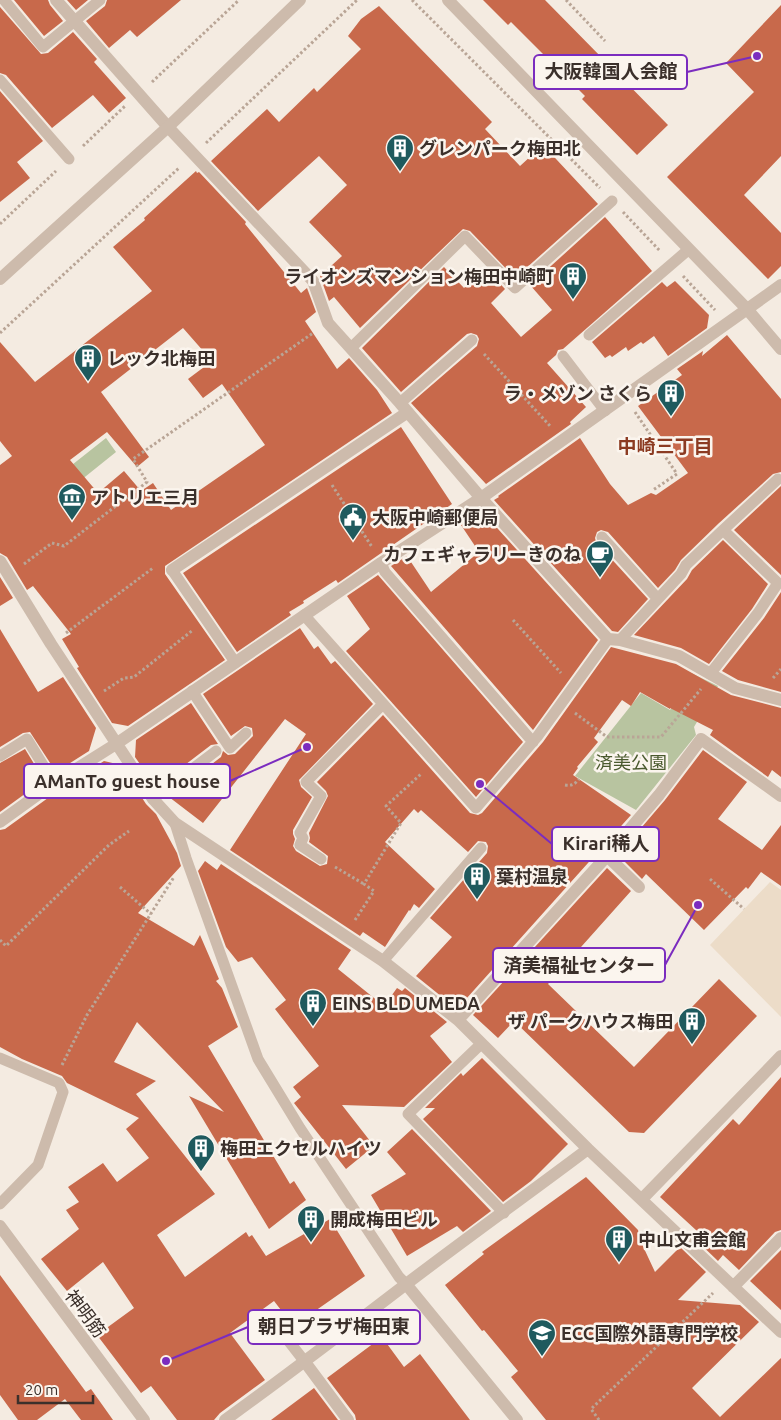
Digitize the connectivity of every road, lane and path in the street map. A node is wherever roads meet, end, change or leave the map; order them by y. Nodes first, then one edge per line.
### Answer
1 (4, 0) edge
2 (56, 0) edge
3 (100, 0) edge
4 (239, 0) edge
5 (300, 0) edge
6 (357, 0) edge
7 (412, 0) edge
8 (448, 0) edge
9 (566, 0) edge
10 (75, 21) junction
11 (606, 41) dead end
12 (0, 80) edge
13 (149, 84) dead end
14 (168, 127) junction
15 (206, 144) dead end
16 (69, 159) dead end
17 (183, 165) dead end
18 (612, 201) junction
19 (688, 250) junction
20 (672, 264) junction
21 (0, 279) edge
22 (781, 285) edge
23 (747, 309) junction
24 (718, 314) dead end
25 (328, 323) junction
26 (0, 333) edge
27 (589, 335) dead end
28 (472, 340) joint
29 (351, 348) junction
30 (781, 348) edge
31 (563, 356) dead end
32 (624, 397) junction
33 (404, 408) junction
34 (605, 411) junction
35 (563, 441) junction
36 (322, 470) junction
37 (778, 479) dead end
38 (653, 490) dead end
39 (482, 498) junction
40 (723, 530) junction
41 (602, 537) dead end
42 (0, 561) edge
43 (381, 563) junction
44 (172, 570) junction
45 (10, 575) junction
46 (658, 599) junction
47 (304, 615) junction
48 (206, 619) junction
49 (513, 620) dead end
50 (614, 640) junction
51 (51, 644) junction
52 (235, 662) junction
53 (710, 674) junction
54 (574, 687) junction
55 (192, 691) junction
56 (89, 700) junction
57 (781, 700) edge
58 (383, 704) junction
59 (562, 704) junction
60 (246, 734) dead end
61 (533, 742) junction
62 (116, 744) junction
63 (216, 751) dead end
64 (0, 756) edge
65 (435, 760) junction
66 (579, 778) dead end
67 (54, 783) junction
68 (565, 785) dead end
69 (781, 796) edge
70 (153, 799) junction
71 (0, 822) edge
72 (175, 823) junction
73 (129, 831) dead end
74 (481, 848) dead end
75 (607, 856) junction
76 (186, 858) junction
77 (322, 859) joint
78 (710, 879) dead end
79 (364, 884) junction
80 (120, 887) dead end
81 (639, 888) dead end
82 (744, 910) dead end
83 (151, 914) junction
84 (346, 935) junction
85 (0, 940) edge
86 (383, 960) junction
87 (458, 1020) junction
88 (482, 1044) junction
89 (781, 1056) edge
90 (0, 1058) edge
91 (59, 1082) junction
92 (588, 1148) junction
93 (642, 1199) junction
94 (0, 1204) edge
95 (504, 1213) junction
96 (0, 1226) edge
97 (781, 1238) edge
98 (730, 1283) junction
99 (406, 1284) junction
100 (273, 1321) dead end
101 (781, 1332) edge
102 (305, 1362) junction
103 (144, 1420) edge
104 (225, 1420) edge
105 (348, 1420) edge
106 (517, 1420) edge
107 (599, 1420) edge

1 - 10 lane
2 - 10 street
3 - 10 lane
4 - 13 path
5 - 14 street
6 - 15 path
7 - 18 path
8 - 19 street
9 - 11 path
10 - 14 street
12 - 16 lane
14 - 21 street
14 - 25 street
17 - 26 path
18 - 20 path
18 - 29 lane
19 - 20 lane
19 - 23 street
20 - 24 path
20 - 27 lane
22 - 23 street
23 - 30 street
23 - 32 street
25 - 29 street
25 - 45 path
28 - 33 lane
28 - 35 path
29 - 33 street
31 - 34 lane
32 - 34 street
32 - 38 path
33 - 36 street
33 - 39 street
34 - 35 street
35 - 39 street
36 - 43 path
36 - 44 street
37 - 40 lane
39 - 43 street
39 - 50 street
40 - 46 lane
40 - 53 lane
41 - 46 lane
42 - 45 street
43 - 47 street
43 - 61 lane
44 - 48 lane
44 - 51 path
45 - 51 street
46 - 50 lane
47 - 52 street
47 - 58 lane
48 - 52 lane
48 - 56 path
49 - 54 path
50 - 53 street
50 - 54 lane
51 - 56 street
52 - 55 street
53 - 57 street
53 - 59 path
54 - 59 lane
55 - 60 lane
55 - 62 street
56 - 62 street
58 - 65 lane
58 - 77 lane
59 - 61 lane
61 - 65 lane
62 - 67 street
62 - 70 street
63 - 70 lane
64 - 67 lane
65 - 79 path
66 - 68 path
67 - 71 street
69 - 75 street
70 - 72 street
72 - 76 lane
72 - 84 street
73 - 85 path
74 - 86 lane
75 - 81 street
75 - 87 street
76 - 83 path
76 - 99 lane
77 - 79 path
78 - 82 path
79 - 84 path
80 - 83 path
83 - 91 path
84 - 86 street
86 - 87 street
87 - 88 street
88 - 92 street
88 - 95 lane
89 - 93 street
90 - 91 lane
91 - 94 lane
92 - 93 street
92 - 95 street
93 - 98 street
95 - 99 street
96 - 103 street, 神明筋
97 - 98 street
98 - 101 street
98 - 107 path
99 - 102 street
99 - 106 street
100 - 102 lane
102 - 104 street
102 - 105 street

